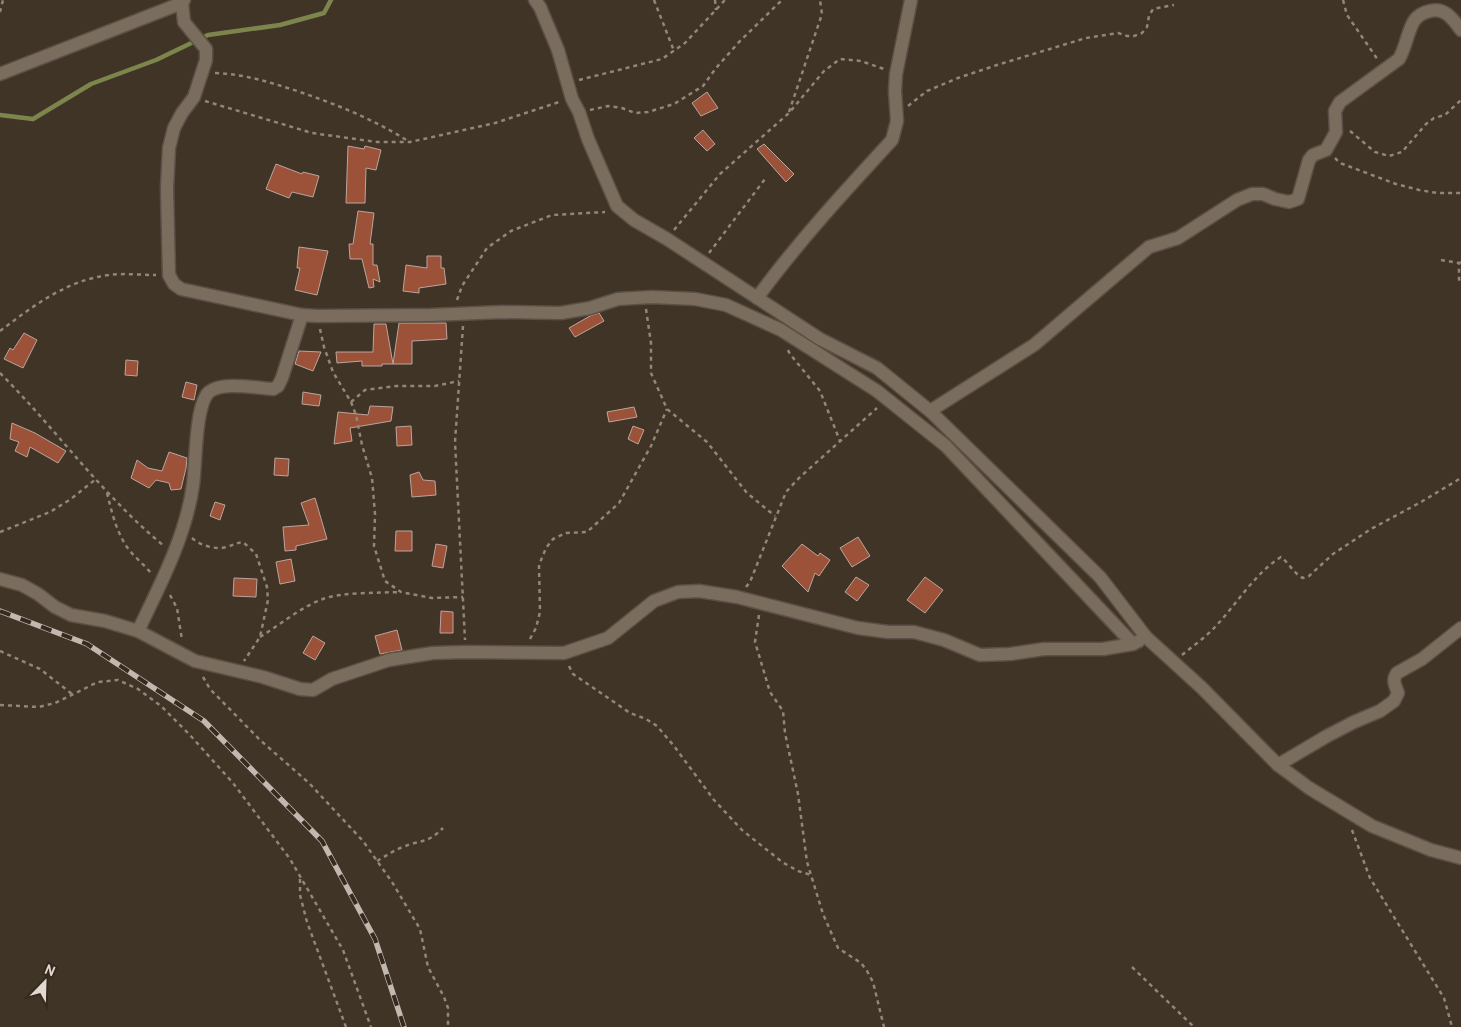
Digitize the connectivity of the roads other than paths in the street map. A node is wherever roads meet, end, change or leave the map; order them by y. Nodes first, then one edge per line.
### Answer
1 (535, 0) edge
2 (911, 0) edge
3 (183, 2) edge
4 (1461, 30) edge
5 (0, 74) edge
6 (757, 298) junction
7 (302, 315) junction
8 (930, 411) junction
9 (0, 579) edge
10 (1461, 628) edge
11 (138, 631) junction
12 (1146, 637) junction
13 (1132, 644) junction
14 (1278, 765) junction
15 (1461, 858) edge

1 - 6 street
2 - 6 street
3 - 5 street
3 - 7 street
4 - 8 street
6 - 8 street
7 - 11 street
7 - 13 street
8 - 12 street
9 - 11 street
10 - 14 street
11 - 13 street
12 - 13 street
12 - 14 street
14 - 15 street

